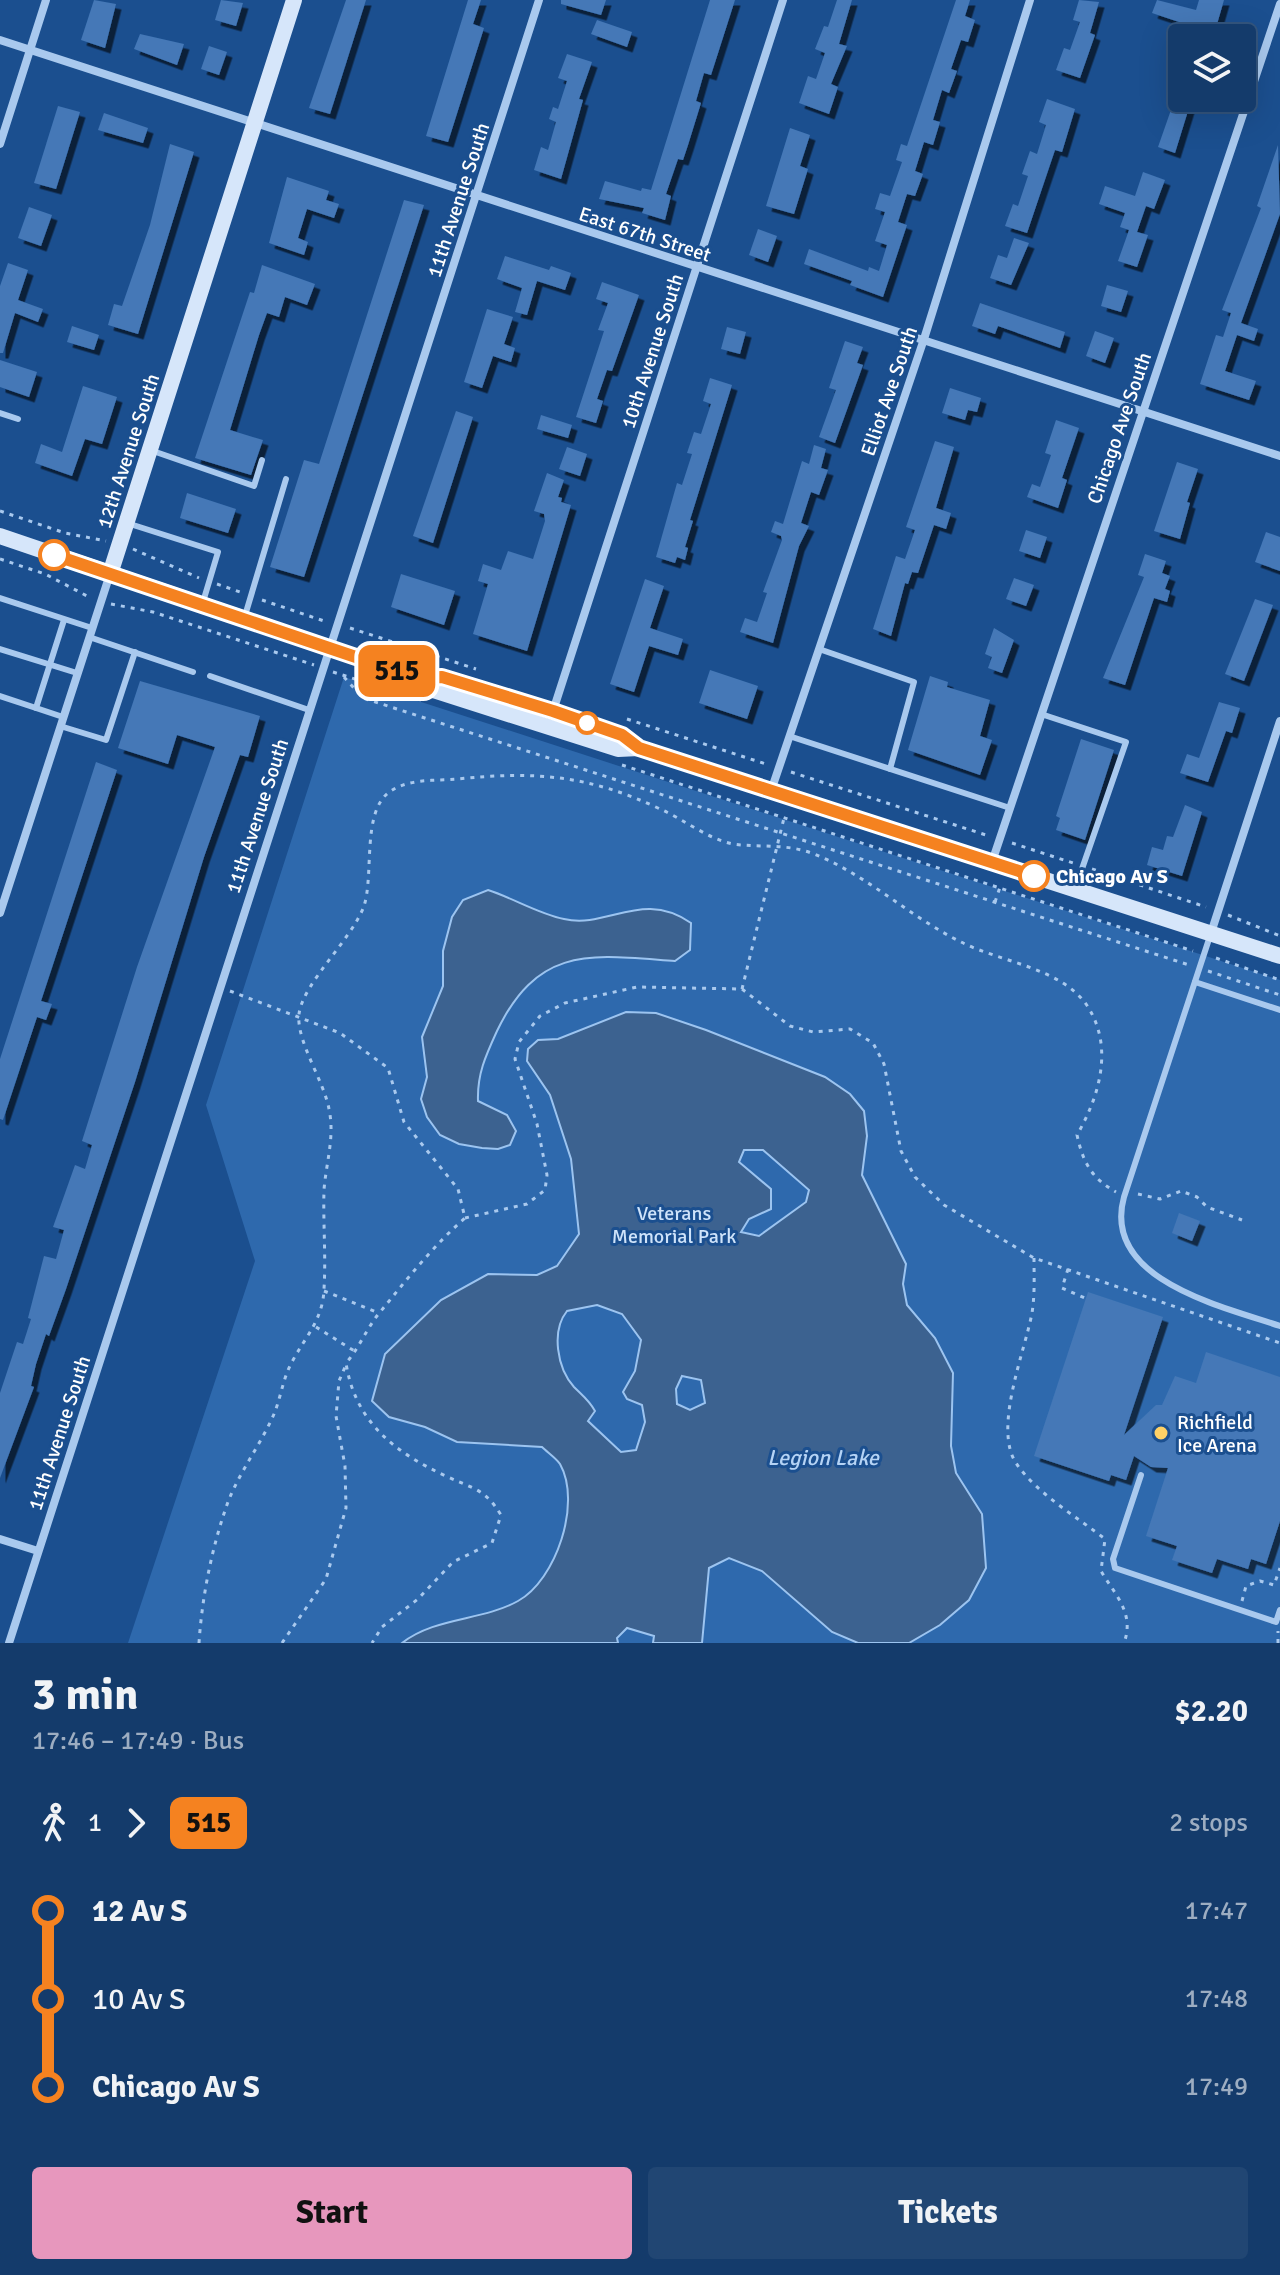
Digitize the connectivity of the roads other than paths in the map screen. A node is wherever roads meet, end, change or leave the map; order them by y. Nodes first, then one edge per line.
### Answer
1 (46, 0) edge
2 (294, 0) edge
3 (539, 0) edge
4 (783, 0) edge
5 (1030, 0) edge
6 (1280, 4) edge
7 (0, 40) edge
8 (30, 50) junction
9 (254, 124) junction
10 (0, 144) edge
11 (476, 195) junction
12 (696, 268) junction
13 (924, 339) junction
14 (0, 413) edge
15 (1141, 413) junction
16 (18, 419) dead end
17 (150, 450) junction
18 (1280, 456) edge
19 (262, 460) dead end
20 (286, 479) dead end
21 (127, 523) junction
22 (1, 539) edge
23 (110, 574) junction
24 (0, 598) edge
25 (202, 605) junction
26 (244, 619) junction
27 (64, 620) junction
28 (91, 633) junction
29 (329, 648) junction
30 (0, 649) edge
31 (819, 649) junction
32 (135, 652) junction
33 (49, 665) junction
34 (193, 672) dead end
35 (77, 673) junction
36 (210, 676) dead end
37 (418, 678) junction
38 (0, 696) edge
39 (36, 708) junction
40 (309, 710) junction
41 (553, 711) junction
42 (1041, 714) junction
43 (1280, 721) edge
44 (61, 722) junction
45 (789, 736) junction
46 (639, 748) junction
47 (890, 769) junction
48 (771, 791) junction
49 (1010, 808) junction
50 (992, 862) junction
51 (1075, 889) junction
52 (0, 913) edge
53 (1211, 933) junction
54 (1280, 956) edge
55 (1195, 982) junction
56 (1280, 1010) edge
57 (1280, 1326) edge
58 (1141, 1475) dead end
59 (0, 1539) edge
60 (38, 1551) junction
61 (1280, 1610) edge
62 (9, 1643) edge

1 - 8 street
2 - 9 main road, 12th Avenue South
3 - 11 street, 11th Avenue South
4 - 12 street, 10th Avenue South
5 - 13 street, Elliot Ave South
6 - 15 street, Chicago Ave South
7 - 8 street, East 67th Street
8 - 9 street, East 67th Street
8 - 10 street
9 - 11 street, East 67th Street
9 - 17 main road, 12th Avenue South
11 - 12 street, East 67th Street
11 - 29 street, 11th Avenue South
12 - 13 street, East 67th Street
12 - 41 street, 10th Avenue South
13 - 15 street, East 67th Street
13 - 31 street, Elliot Ave South
14 - 16 lane
15 - 18 street, East 67th Street
15 - 42 street, Chicago Ave South
17 - 19 lane
17 - 21 main road, 12th Avenue South
20 - 26 lane
21 - 23 main road, 12th Avenue South
21 - 25 lane
22 - 23 main road
23 - 25 main road
23 - 28 street, 12th Avenue South
24 - 27 lane
25 - 26 main road
26 - 29 main road
27 - 28 lane
27 - 33 lane
28 - 32 lane
28 - 35 street, 12th Avenue South
29 - 37 main road
29 - 40 street, 11th Avenue South
30 - 33 lane
31 - 45 street, Elliot Ave South
31 - 47 lane
32 - 34 lane
32 - 44 lane
33 - 35 lane
33 - 39 lane
35 - 44 street, 12th Avenue South
36 - 40 lane
37 - 41 main road
37 - 46 main road
38 - 39 lane
39 - 44 lane
40 - 60 street, 11th Avenue South
41 - 46 main road
42 - 49 street, Chicago Ave South
42 - 51 lane
43 - 53 street
44 - 52 street, 12th Avenue South
45 - 47 lane
45 - 48 street, Elliot Ave South
46 - 48 main road
47 - 49 lane
48 - 50 main road
49 - 50 street, Chicago Ave South
50 - 51 main road
51 - 53 main road
53 - 54 main road
53 - 55 lane
55 - 56 lane
55 - 57 lane
58 - 61 lane
59 - 60 street
60 - 62 street, 11th Avenue South

